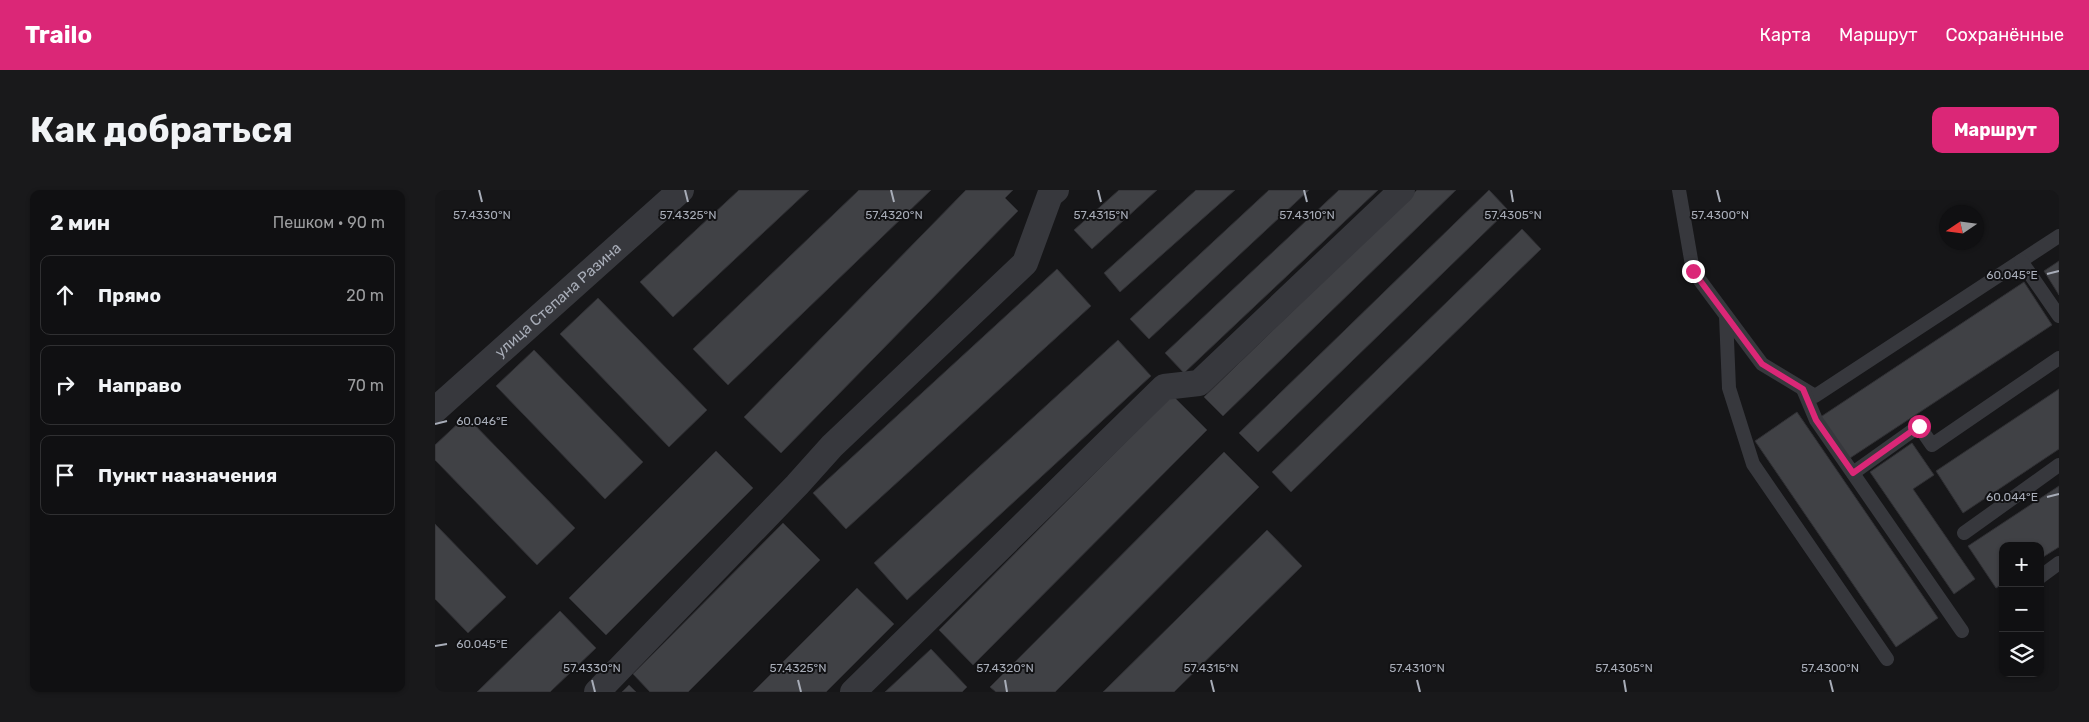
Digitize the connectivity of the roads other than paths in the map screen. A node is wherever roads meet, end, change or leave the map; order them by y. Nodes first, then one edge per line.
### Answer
1 (681, 190) edge
2 (1056, 190) edge
3 (1402, 190) edge
4 (1679, 190) edge
5 (2059, 236) edge
6 (2021, 261) junction
7 (1726, 316) junction
8 (2059, 316) edge
9 (2059, 358) edge
10 (1803, 389) junction
11 (435, 410) edge
12 (2059, 465) edge
13 (1853, 473) junction
14 (1964, 533) dead end
15 (2059, 564) edge
16 (2044, 574) edge
17 (1962, 631) dead end
18 (1887, 659) dead end
19 (597, 692) edge
20 (853, 692) edge

1 - 11 street, улица Степана Разина
2 - 19 street
3 - 20 street
4 - 7 lane
5 - 6 lane
6 - 8 lane
6 - 10 lane
7 - 10 lane
7 - 18 lane
9 - 13 lane
10 - 13 lane
12 - 14 lane
13 - 17 lane
15 - 16 lane

